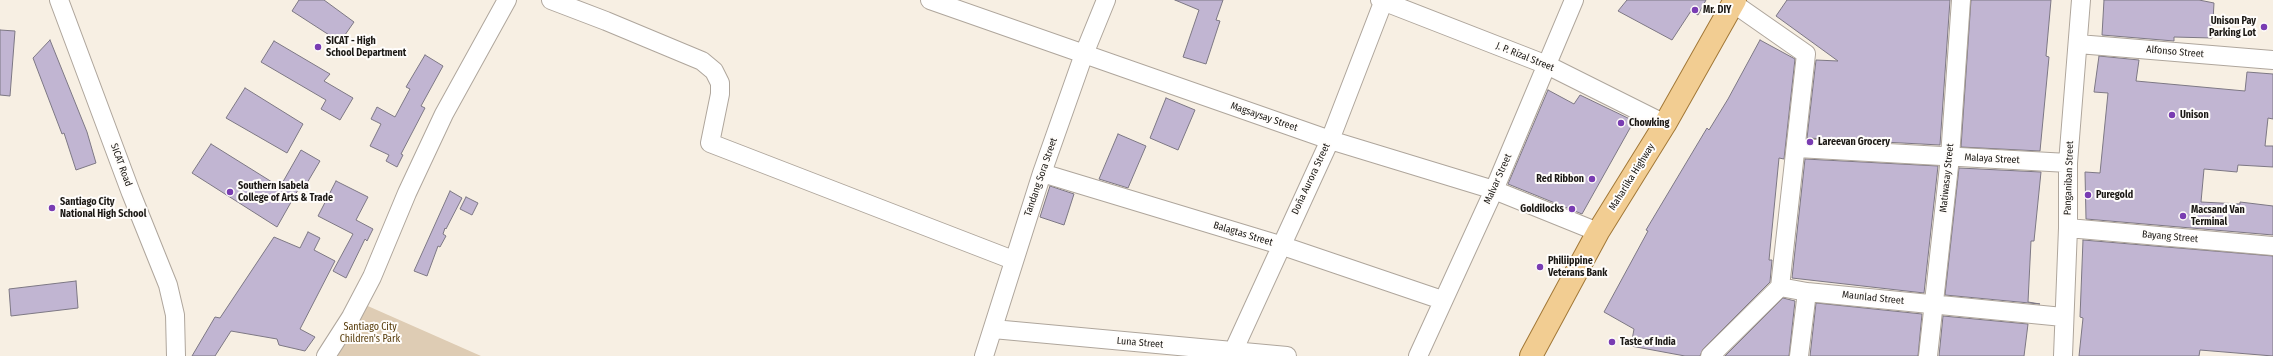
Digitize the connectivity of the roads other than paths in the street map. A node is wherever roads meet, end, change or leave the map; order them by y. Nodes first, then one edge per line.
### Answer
1 (59, 0) edge
2 (507, 0) edge
3 (552, 0) edge
4 (930, 0) edge
5 (1106, 0) edge
6 (1383, 0) edge
7 (1574, 0) edge
8 (1961, 0) edge
9 (2081, 0) edge
10 (1734, 2) edge
11 (2078, 44) junction
12 (1084, 54) junction
13 (2273, 60) edge
14 (1547, 65) junction
15 (1664, 124) junction
16 (1330, 140) junction
17 (1797, 148) junction
18 (1950, 157) junction
19 (2068, 163) junction
20 (1042, 173) junction
21 (1494, 190) junction
22 (2068, 228) junction
23 (1598, 232) junction
24 (1280, 245) junction
25 (2273, 246) edge
26 (1013, 260) junction
27 (1780, 287) junction
28 (1807, 292) junction
29 (1442, 300) junction
30 (1933, 304) junction
31 (2063, 317) junction
32 (993, 329) junction
33 (1232, 354) edge
34 (176, 356) edge
35 (326, 356) edge
36 (984, 356) edge
37 (1287, 356) edge
38 (1418, 356) edge
39 (1531, 356) edge
40 (1710, 356) edge
41 (1799, 356) edge
42 (1928, 356) edge
43 (2063, 356) edge

1 - 34 street, SICAT Road
2 - 35 street
3 - 26 street
4 - 12 street, Magsaysay Street
5 - 12 street, Tandang Sora Street
6 - 14 street, J. P. Rizal Street
6 - 16 street, Doña Aurora Street
7 - 14 street, Malvar Street
8 - 18 street, Matiwasay Street
9 - 11 street, Panganiban Street
10 - 15 main road, Maharlika Highway
10 - 17 street
11 - 13 street, Alfonso Street
11 - 19 street, Panganiban Street
12 - 16 street, Magsaysay Street
12 - 20 street, Tandang Sora Street
14 - 15 street, J. P. Rizal Street
14 - 21 street, Malvar Street
15 - 23 main road, Maharlika Highway
16 - 21 street, Magsaysay Street
16 - 24 street, Doña Aurora Street
17 - 18 street, Malaya Street
17 - 27 street
18 - 19 street, Malaya Street
18 - 30 street, Matiwasay Street
19 - 22 street, Panganiban Street
20 - 24 street, Balagtas Street
20 - 26 street, Tandang Sora Street
21 - 23 street, Magsaysay Street
21 - 29 street, Malvar Street
22 - 25 street, Bayang Street
22 - 31 street, Panganiban Street
23 - 39 main road, Maharlika Highway
24 - 29 street, Balagtas Street
24 - 33 street, Doña Aurora Street
26 - 32 street, Tandang Sora Street
27 - 28 street, Maunlad Street
27 - 40 street
28 - 30 street, Maunlad Street
28 - 41 street
29 - 38 street, Malvar Street
30 - 31 street, Maunlad Street
30 - 42 street, Matiwasay Street
31 - 43 street, Panganiban Street
32 - 33 street, Luna Street
32 - 36 street, Tandang Sora Street
33 - 37 street, Luna Street

